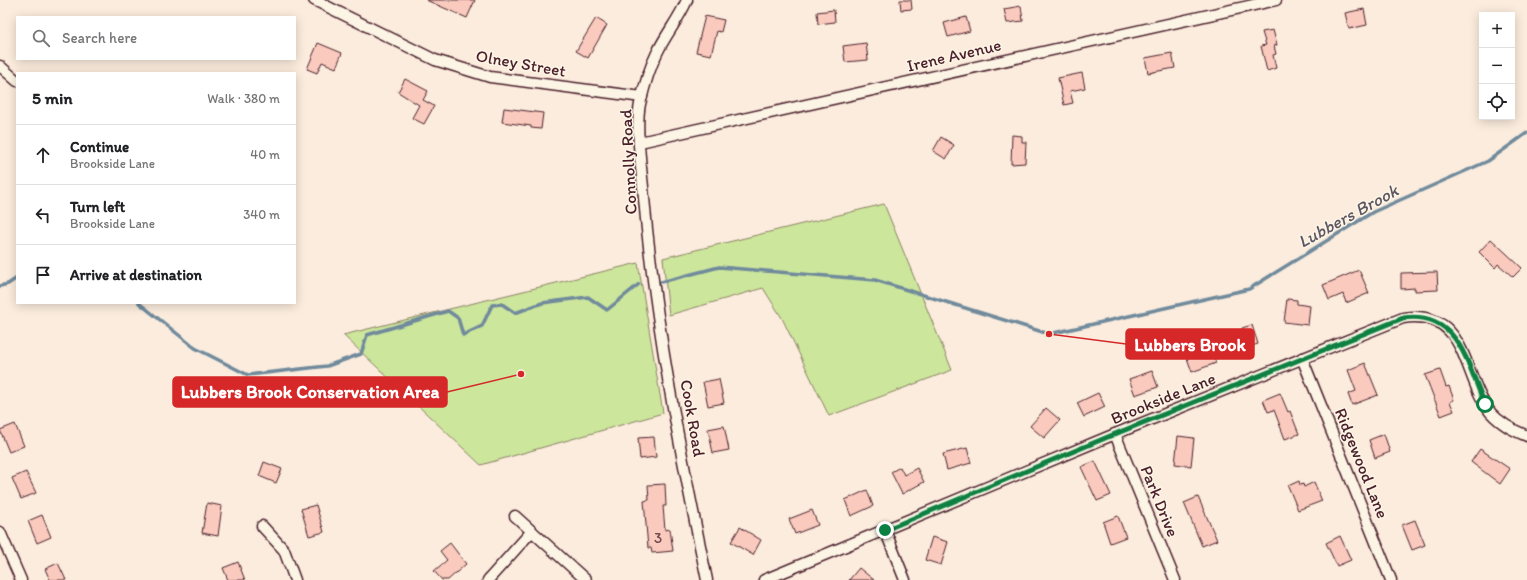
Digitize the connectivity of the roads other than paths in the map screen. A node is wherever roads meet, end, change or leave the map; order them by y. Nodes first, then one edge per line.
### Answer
1 (314, 0) edge
2 (687, 0) edge
3 (1276, 0) edge
4 (0, 66) edge
5 (16, 80) edge
6 (642, 97) junction
7 (640, 142) junction
8 (650, 262) joint
9 (1302, 358) junction
10 (1115, 434) junction
11 (1527, 436) edge
12 (515, 516) dead end
13 (262, 526) dead end
14 (885, 530) junction
15 (532, 531) junction
16 (0, 534) edge
17 (21, 580) edge
18 (295, 580) edge
19 (488, 580) edge
20 (586, 580) edge
21 (707, 580) edge
22 (764, 580) edge
23 (906, 580) edge
24 (1175, 580) edge
25 (1391, 580) edge

1 - 6 street, Olney Street
2 - 6 street, Connolly Road
3 - 7 street, Irene Avenue
4 - 5 street
6 - 7 street, Connolly Road
7 - 8 street, Connolly Road
8 - 21 street, Cook Road
9 - 10 street, Brookside Lane
9 - 11 street, Brookside Lane
9 - 25 street, Ridgewood Lane
10 - 14 street, Brookside Lane
10 - 24 street, Park Drive
12 - 15 street
13 - 18 street
14 - 22 street, Brookside Lane
14 - 23 street
15 - 19 street
15 - 20 street
16 - 17 street

